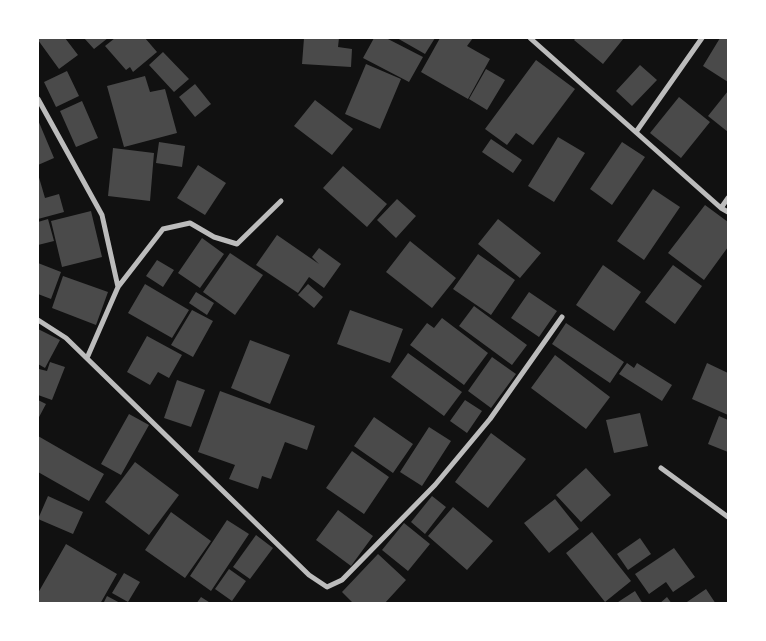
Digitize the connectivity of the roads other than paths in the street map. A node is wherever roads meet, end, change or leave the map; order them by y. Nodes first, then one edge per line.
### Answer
1 (530, 38) edge
2 (702, 38) edge
3 (38, 99) edge
4 (636, 132) junction
5 (728, 198) edge
6 (281, 201) dead end
7 (721, 208) junction
8 (728, 212) edge
9 (118, 287) junction
10 (562, 317) dead end
11 (38, 320) edge
12 (88, 358) junction
13 (661, 468) dead end
14 (728, 517) edge

1 - 4 street
2 - 4 street
3 - 9 street
4 - 7 street
5 - 7 street
6 - 9 street
7 - 8 street
9 - 12 street
10 - 12 street
11 - 12 street
13 - 14 street

